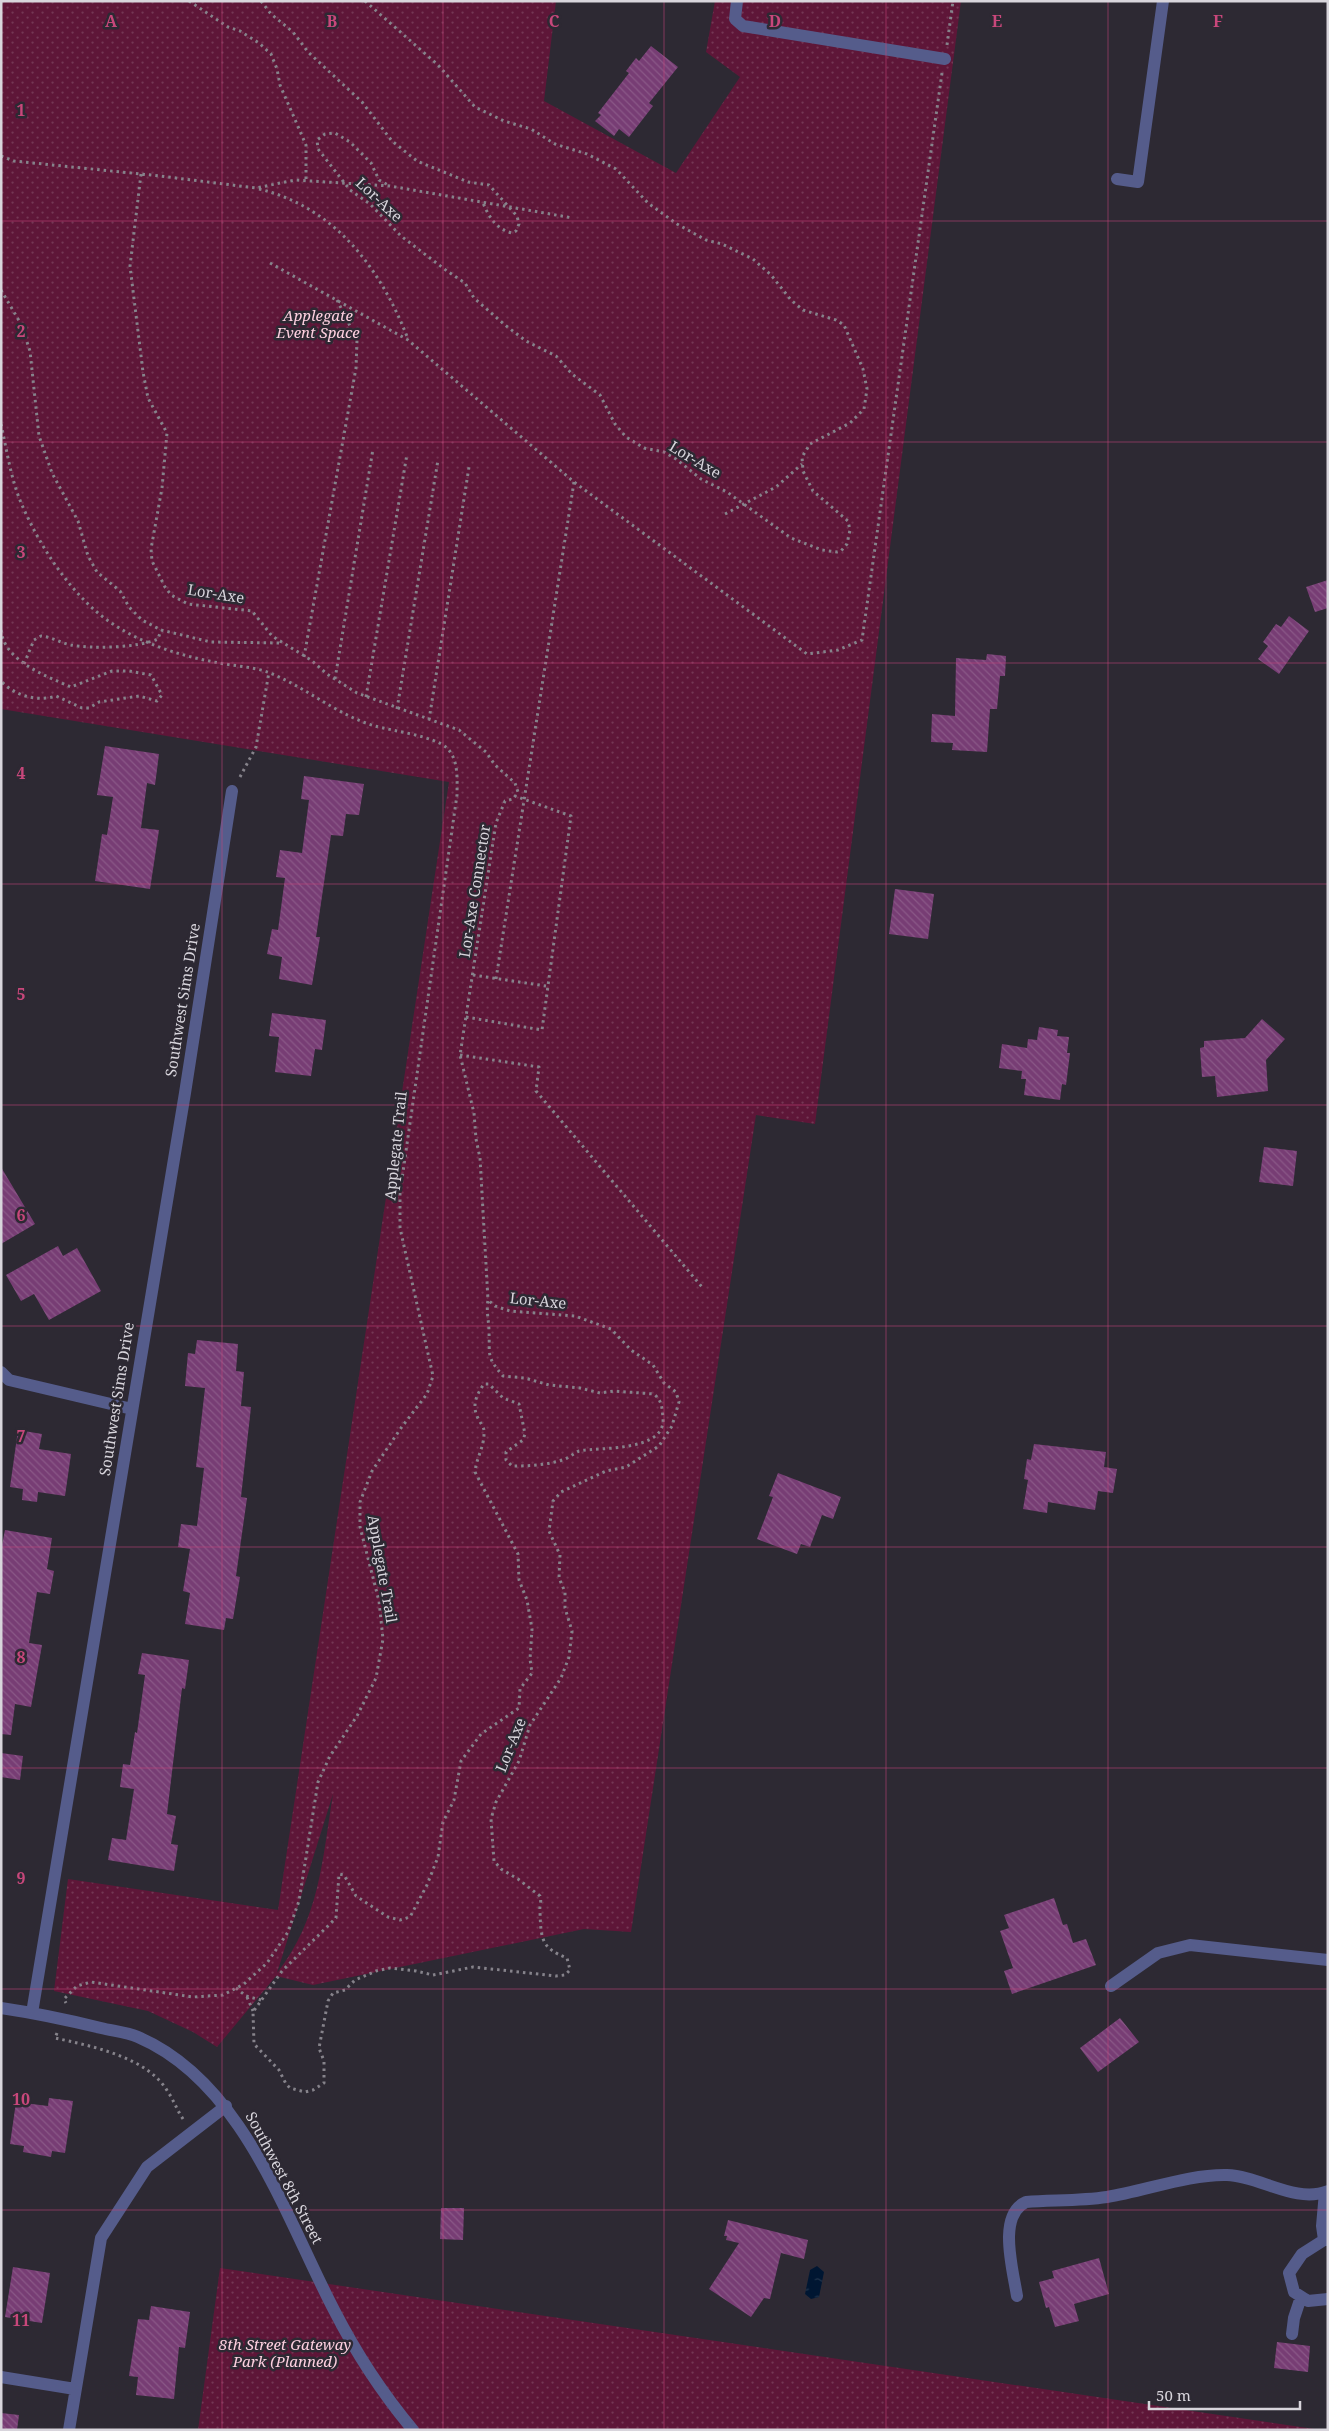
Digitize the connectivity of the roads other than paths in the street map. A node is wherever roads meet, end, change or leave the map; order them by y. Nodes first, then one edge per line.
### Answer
1 (737, 1) edge
2 (1163, 1) edge
3 (944, 58) road end
4 (1117, 179) dead end
5 (232, 791) road end
6 (1, 1372) edge
7 (132, 1409) junction
8 (1328, 1960) edge
9 (1111, 1986) dead end
10 (1, 2008) edge
11 (32, 2013) junction
12 (226, 2106) junction
13 (1326, 2192) edge
14 (1326, 2240) edge
15 (1016, 2296) dead end
16 (1301, 2296) junction
17 (1328, 2299) edge
18 (1292, 2334) dead end
19 (1, 2377) edge
20 (75, 2389) junction
21 (70, 2430) edge
22 (413, 2430) edge

1 - 3 street
2 - 4 street
5 - 7 street, Southwest Sims Drive
6 - 7 street
7 - 11 street, Southwest Sims Drive
8 - 9 street
10 - 11 street, Southwest 8th Street
11 - 12 street, Southwest 8th Street
12 - 20 street
12 - 22 street, Southwest 8th Street
13 - 14 street
13 - 15 street
14 - 16 street
16 - 17 street
16 - 18 street
19 - 20 street
20 - 21 street

